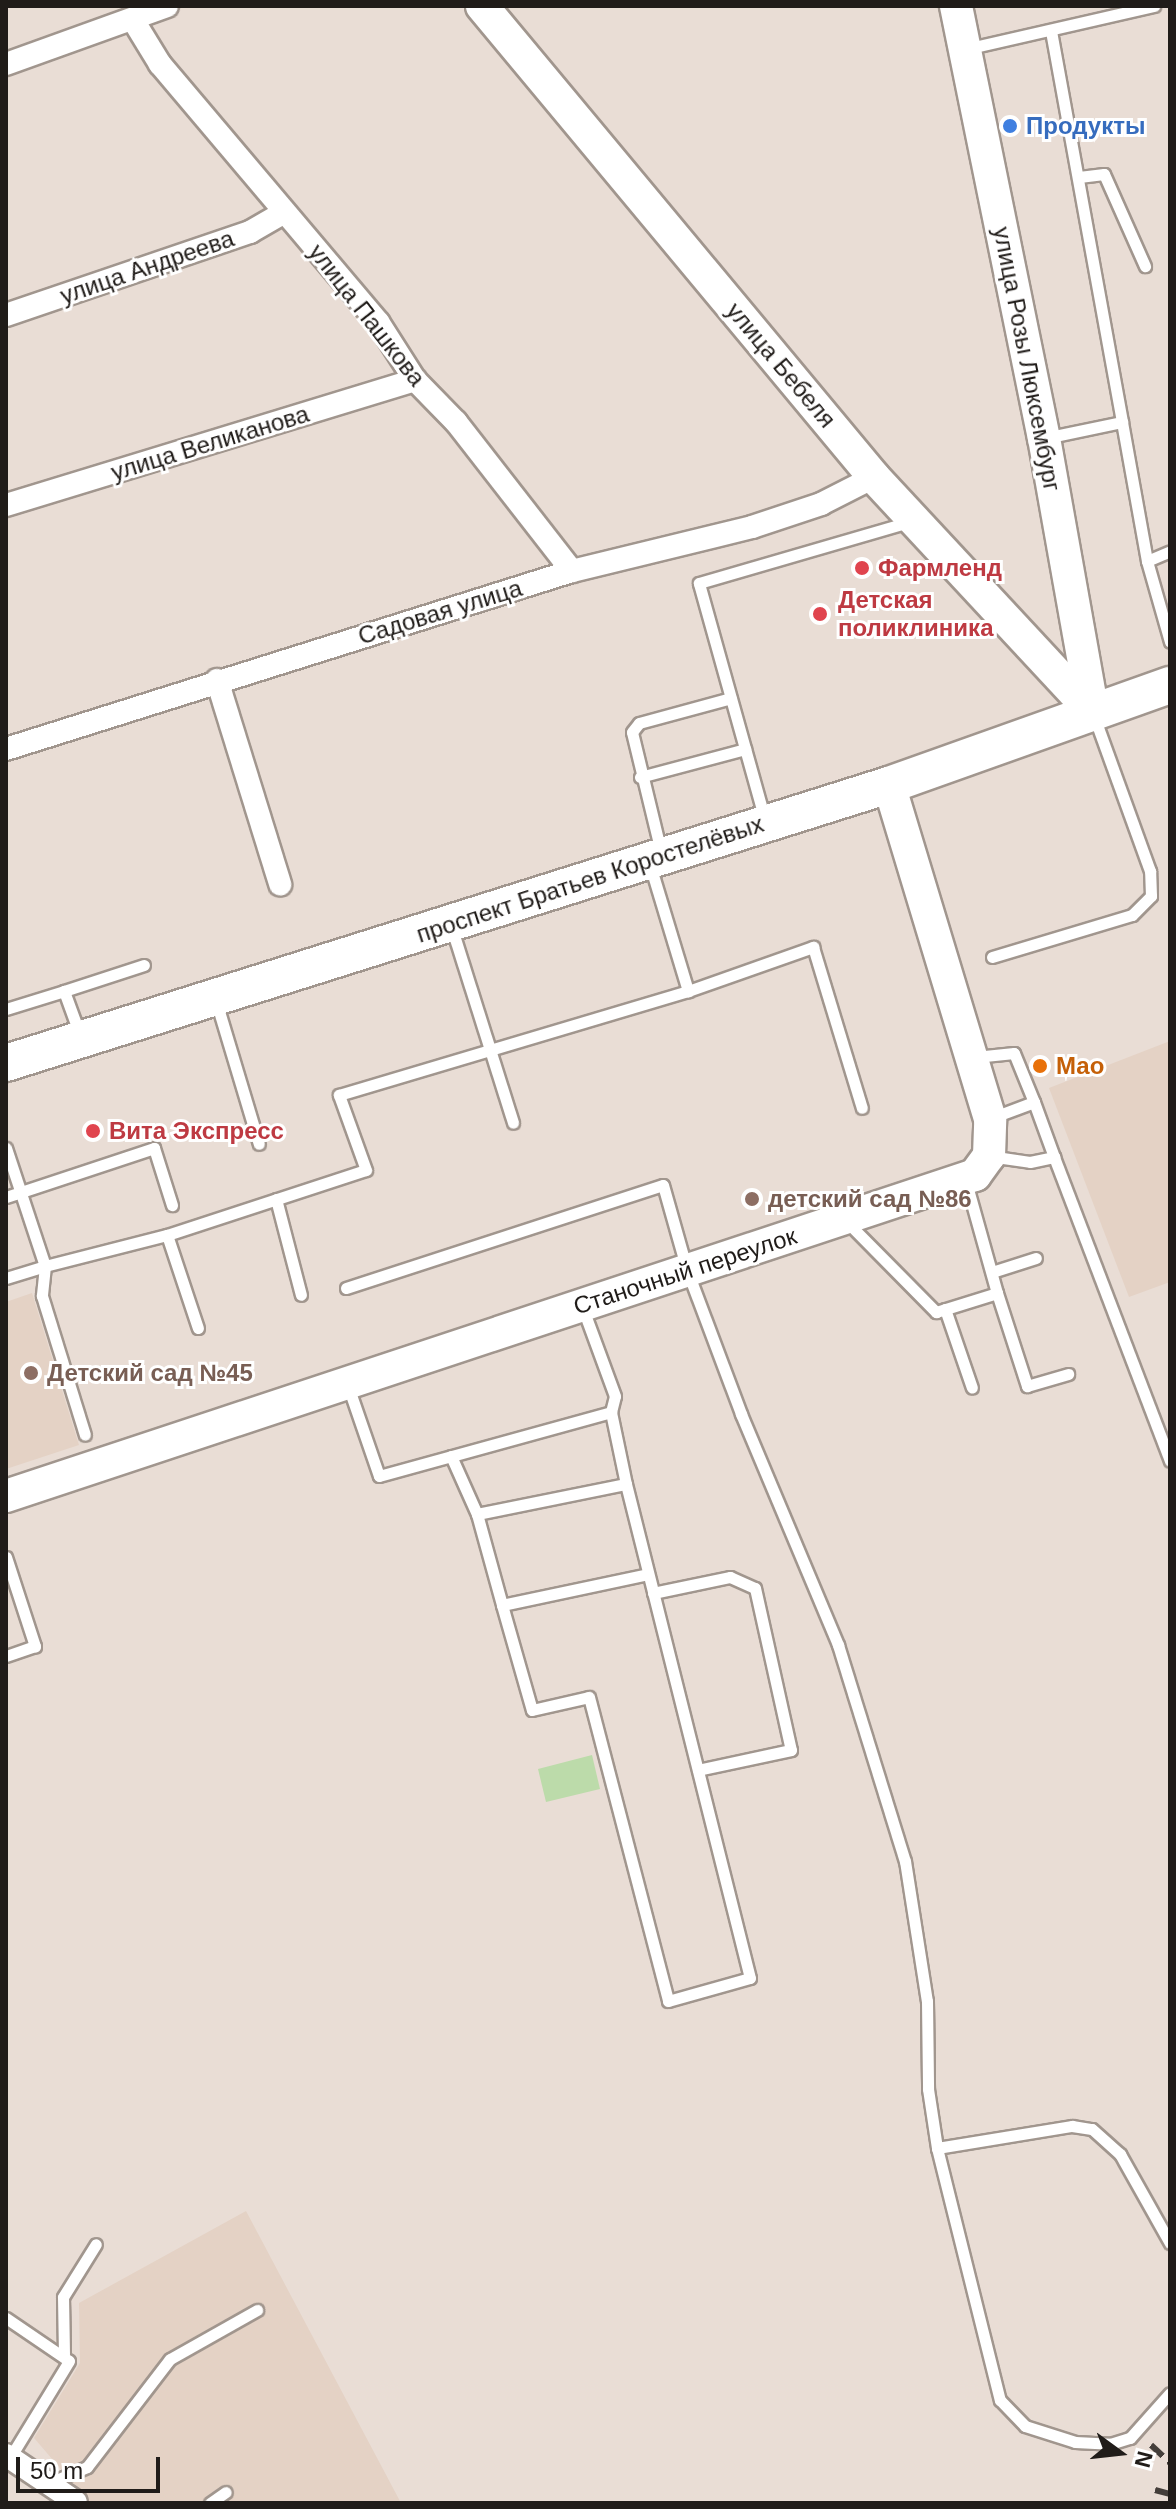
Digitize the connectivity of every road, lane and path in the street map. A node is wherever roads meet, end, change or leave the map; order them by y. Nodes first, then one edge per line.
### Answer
1 (167, 6) edge
2 (482, 6) edge
3 (956, 6) edge
4 (1154, 6) edge
5 (133, 20) junction
6 (1051, 31) junction
7 (965, 50) junction
8 (6, 64) edge
9 (1079, 177) junction
10 (284, 212) junction
11 (1145, 266) dead end
12 (6, 315) edge
13 (415, 380) junction
14 (1122, 422) junction
15 (1044, 438) junction
16 (874, 477) junction
17 (6, 505) edge
18 (912, 521) junction
19 (1170, 551) edge
20 (1147, 561) junction
21 (572, 571) junction
22 (1170, 642) edge
23 (217, 680) junction
24 (1170, 685) edge
25 (731, 698) junction
26 (1093, 713) junction
27 (6, 749) edge
28 (745, 749) junction
29 (640, 777) junction
30 (889, 785) junction
31 (765, 823) junction
32 (656, 858) junction
33 (280, 884) dead end
34 (450, 924) junction
35 (992, 957) dead end
36 (144, 965) dead end
37 (64, 991) junction
38 (688, 991) junction
39 (215, 997) junction
40 (6, 1009) edge
41 (82, 1039) junction
42 (487, 1050) junction
43 (973, 1057) junction
44 (6, 1063) edge
45 (1034, 1102) junction
46 (862, 1108) dead end
47 (990, 1119) junction
48 (513, 1123) dead end
49 (259, 1144) dead end
50 (6, 1148) edge
51 (989, 1156) junction
52 (1054, 1157) junction
53 (965, 1179) junction
54 (20, 1192) junction
55 (6, 1197) edge
56 (276, 1199) junction
57 (172, 1205) dead end
58 (844, 1218) junction
59 (167, 1235) junction
60 (1036, 1258) dead end
61 (45, 1266) junction
62 (687, 1270) junction
63 (992, 1272) junction
64 (6, 1278) edge
65 (346, 1288) dead end
66 (997, 1293) junction
67 (301, 1295) dead end
68 (582, 1305) junction
69 (945, 1309) junction
70 (198, 1328) dead end
71 (1068, 1374) dead end
72 (347, 1384) junction
73 (972, 1388) dead end
74 (611, 1412) junction
75 (85, 1435) dead end
76 (451, 1456) junction
77 (1170, 1461) edge
78 (626, 1484) junction
79 (6, 1496) edge
80 (477, 1514) junction
81 (6, 1557) edge
82 (648, 1574) junction
83 (653, 1593) junction
84 (502, 1605) junction
85 (6, 1656) edge
86 (698, 1770) junction
87 (937, 2148) junction
88 (1170, 2243) edge
89 (96, 2244) dead end
90 (257, 2310) dead end
91 (6, 2318) edge
92 (64, 2354) junction
93 (1170, 2393) edge
94 (8, 2459) edge
95 (48, 2483) junction
96 (226, 2492) dead end
97 (76, 2502) edge
98 (210, 2503) edge

1 - 5 street
2 - 16 street, улица Бебеля
3 - 7 street, улица Розы Люксембург
4 - 6 lane
5 - 8 street
5 - 10 street, улица Пашкова
6 - 7 lane
6 - 9 lane
7 - 15 street, улица Розы Люксембург
9 - 11 lane
9 - 14 lane
10 - 12 street, улица Андреева
10 - 13 street, улица Пашкова
13 - 17 street, улица Великанова
13 - 21 street, улица Пашкова
14 - 15 lane
14 - 20 lane
15 - 26 street, улица Розы Люксембург
16 - 18 street, улица Бебеля
16 - 21 street, Садовая улица
18 - 25 lane
18 - 26 street, улица Бебеля
19 - 20 lane
20 - 22 lane
21 - 23 street, Садовая улица
23 - 27 street, Садовая улица
23 - 33 street
24 - 26 main road, проспект Братьев Коростелёвых
25 - 28 lane
25 - 29 lane
26 - 30 main road, проспект Братьев Коростелёвых
26 - 35 lane
28 - 29 lane
28 - 31 lane
29 - 32 lane
30 - 31 main road, проспект Братьев Коростелёвых
30 - 43 street
31 - 32 main road, проспект Братьев Коростелёвых
32 - 34 main road, проспект Братьев Коростелёвых
32 - 38 lane
34 - 39 main road, проспект Братьев Коростелёвых
34 - 42 lane
36 - 37 lane
37 - 40 lane
37 - 41 lane
38 - 42 lane
38 - 46 lane
39 - 41 main road, проспект Братьев Коростелёвых
39 - 49 lane
41 - 44 main road, проспект Братьев Коростелёвых
42 - 48 lane
42 - 56 lane
43 - 45 lane
43 - 47 street
45 - 47 lane
45 - 52 lane
47 - 51 street
50 - 54 lane
51 - 52 lane
51 - 53 street, Станочный переулок
52 - 77 lane
53 - 58 street, Станочный переулок
53 - 63 lane
54 - 55 lane
54 - 57 lane
54 - 61 lane
56 - 59 lane
56 - 67 lane
58 - 62 street, Станочный переулок
58 - 69 lane
59 - 61 lane
59 - 70 lane
60 - 63 lane
61 - 64 lane
61 - 75 lane
62 - 65 lane
62 - 68 street, Станочный переулок
62 - 87 lane
63 - 66 lane
66 - 69 lane
66 - 71 lane
68 - 72 street, Станочный переулок
68 - 74 lane
69 - 73 lane
72 - 76 lane
72 - 79 street, Станочный переулок
74 - 76 lane
74 - 78 lane
76 - 80 lane
78 - 80 lane
78 - 82 lane
80 - 84 lane
81 - 85 lane
82 - 83 lane
82 - 84 lane
83 - 86 lane
83 - 86 lane
84 - 86 lane
87 - 88 lane
87 - 93 lane
89 - 92 lane
90 - 95 lane
91 - 92 lane
92 - 94 lane
94 - 95 street
95 - 97 street
96 - 98 lane

